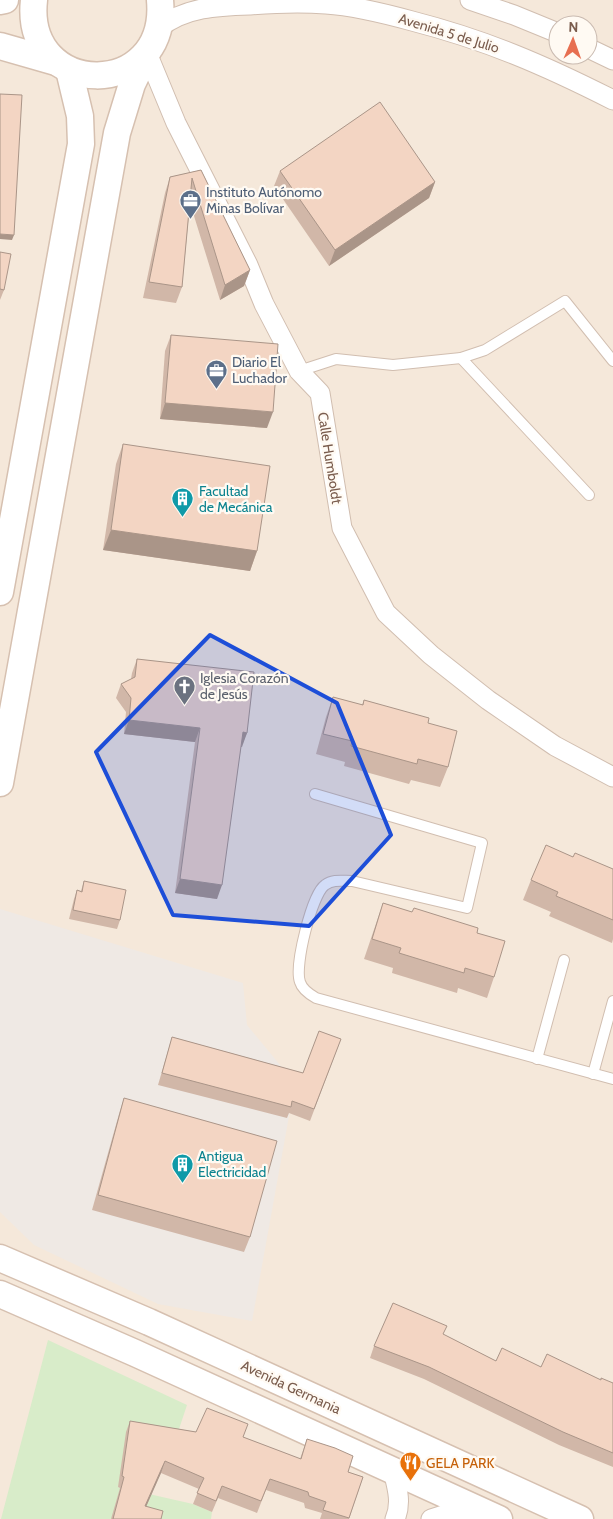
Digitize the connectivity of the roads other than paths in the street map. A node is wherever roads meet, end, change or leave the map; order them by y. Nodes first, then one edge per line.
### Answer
1 (5, 0) edge
2 (34, 0) edge
3 (160, 0) edge
4 (470, 0) edge
5 (0, 1) edge
6 (490, 3) edge
7 (159, 28) junction
8 (548, 29) edge
9 (0, 46) edge
10 (147, 53) junction
11 (598, 53) edge
12 (613, 60) edge
13 (62, 66) junction
14 (613, 100) edge
15 (461, 358) junction
16 (613, 361) edge
17 (299, 371) junction
18 (589, 495) dead end
19 (0, 592) edge
20 (613, 777) edge
21 (0, 783) edge
22 (315, 794) dead end
23 (564, 960) dead end
24 (613, 1001) edge
25 (537, 1059) junction
26 (593, 1074) junction
27 (613, 1079) edge
28 (0, 1258) edge
29 (0, 1294) edge
30 (393, 1471) junction
31 (491, 1515) edge
32 (395, 1519) edge
33 (431, 1519) edge
34 (580, 1519) edge

1 - 5 street
2 - 13 street
3 - 7 street
4 - 6 street
6 - 8 street
7 - 10 street
7 - 14 street, Avenida 5 de Julio
9 - 13 street
10 - 13 street
10 - 17 street, Calle Humboldt
10 - 21 street
11 - 12 street
13 - 19 street
15 - 16 lane
15 - 17 lane
15 - 18 lane
17 - 20 street, Calle Humboldt
22 - 25 lane
23 - 25 lane
24 - 26 lane
25 - 26 lane
26 - 27 lane
28 - 34 street, Avenida Germania
29 - 30 street
30 - 31 street
30 - 32 street
31 - 33 street

